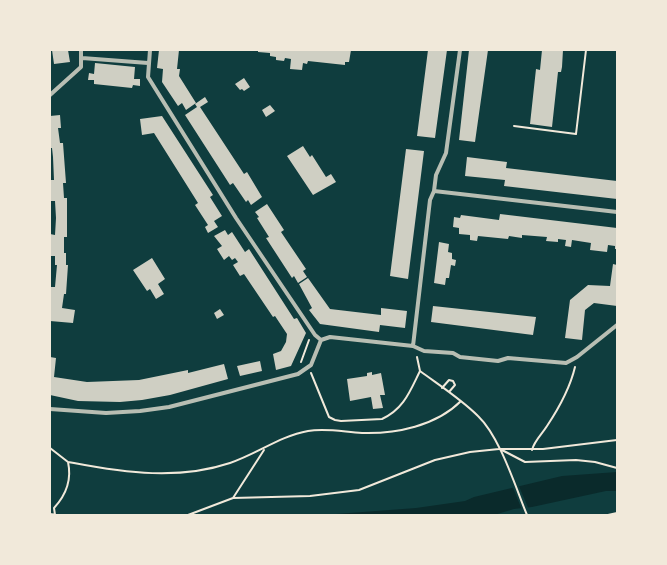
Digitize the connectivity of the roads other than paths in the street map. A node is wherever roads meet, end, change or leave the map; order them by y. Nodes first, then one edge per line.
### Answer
1 (81, 50) edge
2 (150, 50) edge
3 (460, 50) edge
4 (82, 58) junction
5 (148, 63) junction
6 (50, 95) edge
7 (434, 191) junction
8 (617, 212) edge
9 (617, 326) edge
10 (321, 340) junction
11 (413, 346) junction
12 (50, 409) edge

1 - 4 street
2 - 5 street
3 - 7 street
4 - 5 street
4 - 6 street
5 - 10 street
7 - 8 street
7 - 11 street
9 - 11 street
10 - 11 street
10 - 12 street

